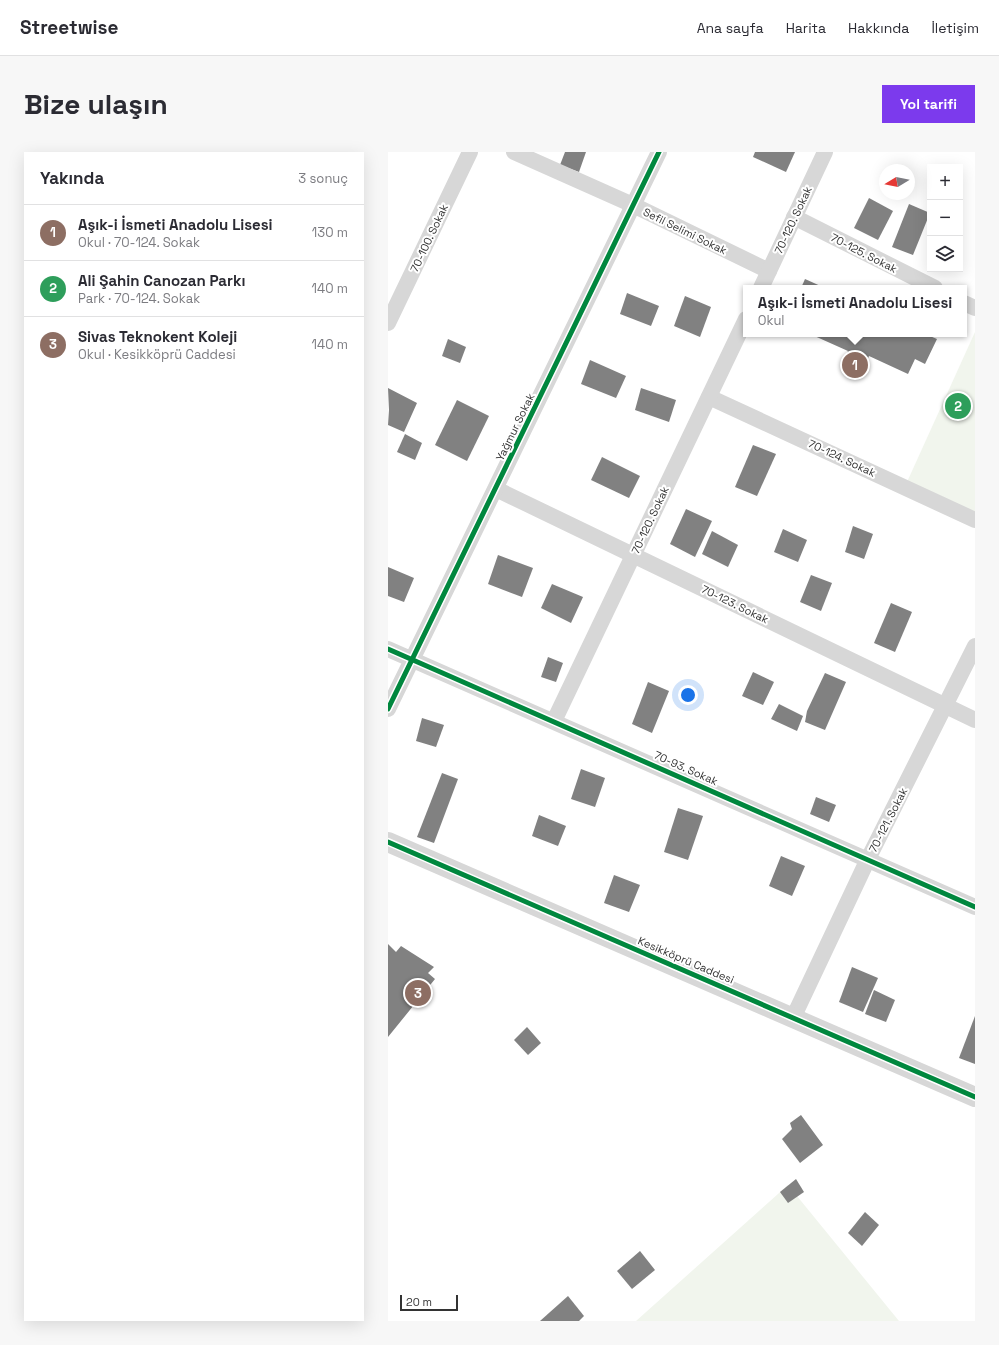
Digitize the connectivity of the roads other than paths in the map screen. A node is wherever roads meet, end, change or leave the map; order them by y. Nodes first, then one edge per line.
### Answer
1 (470, 152) edge
2 (514, 152) edge
3 (659, 152) edge
4 (825, 152) edge
5 (633, 205) junction
6 (794, 217) junction
7 (769, 271) junction
8 (762, 285) edge
9 (928, 285) edge
10 (388, 323) edge
11 (743, 325) edge
12 (709, 397) junction
13 (496, 489) junction
14 (975, 520) edge
15 (634, 555) junction
16 (975, 646) edge
17 (388, 649) edge
18 (413, 659) junction
19 (945, 705) junction
20 (388, 709) edge
21 (975, 720) edge
22 (554, 721) junction
23 (388, 842) edge
24 (868, 860) junction
25 (975, 906) edge
26 (793, 1018) junction
27 (975, 1097) edge

1 - 10 street, 70-100. Sokak
2 - 5 street, Sefil Selimi Sokak
3 - 5 street, Yağmur Sokak
4 - 6 street, 70-120. Sokak
5 - 7 street, Sefil Selimi Sokak
5 - 13 street, Yağmur Sokak
6 - 7 street, 70-120. Sokak
6 - 9 street, 70-125. Sokak
7 - 8 street, 70-120. Sokak
11 - 12 street, 70-120. Sokak
12 - 14 street, 70-124. Sokak
12 - 15 street, 70-120. Sokak
13 - 15 street, 70-123. Sokak
13 - 18 street, Yağmur Sokak
15 - 19 street, 70-123. Sokak
15 - 22 street, 70-120. Sokak
16 - 19 street, 70-121. Sokak
17 - 18 street, 70-93. Sokak
18 - 20 street, Yağmur Sokak
18 - 22 street, 70-93. Sokak
19 - 21 street, 70-123. Sokak
19 - 24 street, 70-121. Sokak
22 - 24 street, 70-93. Sokak
23 - 26 street, Kesikköprü Caddesi
24 - 25 street, 70-93. Sokak
24 - 26 street, 70-121. Sokak
26 - 27 street, Kesikköprü Caddesi

